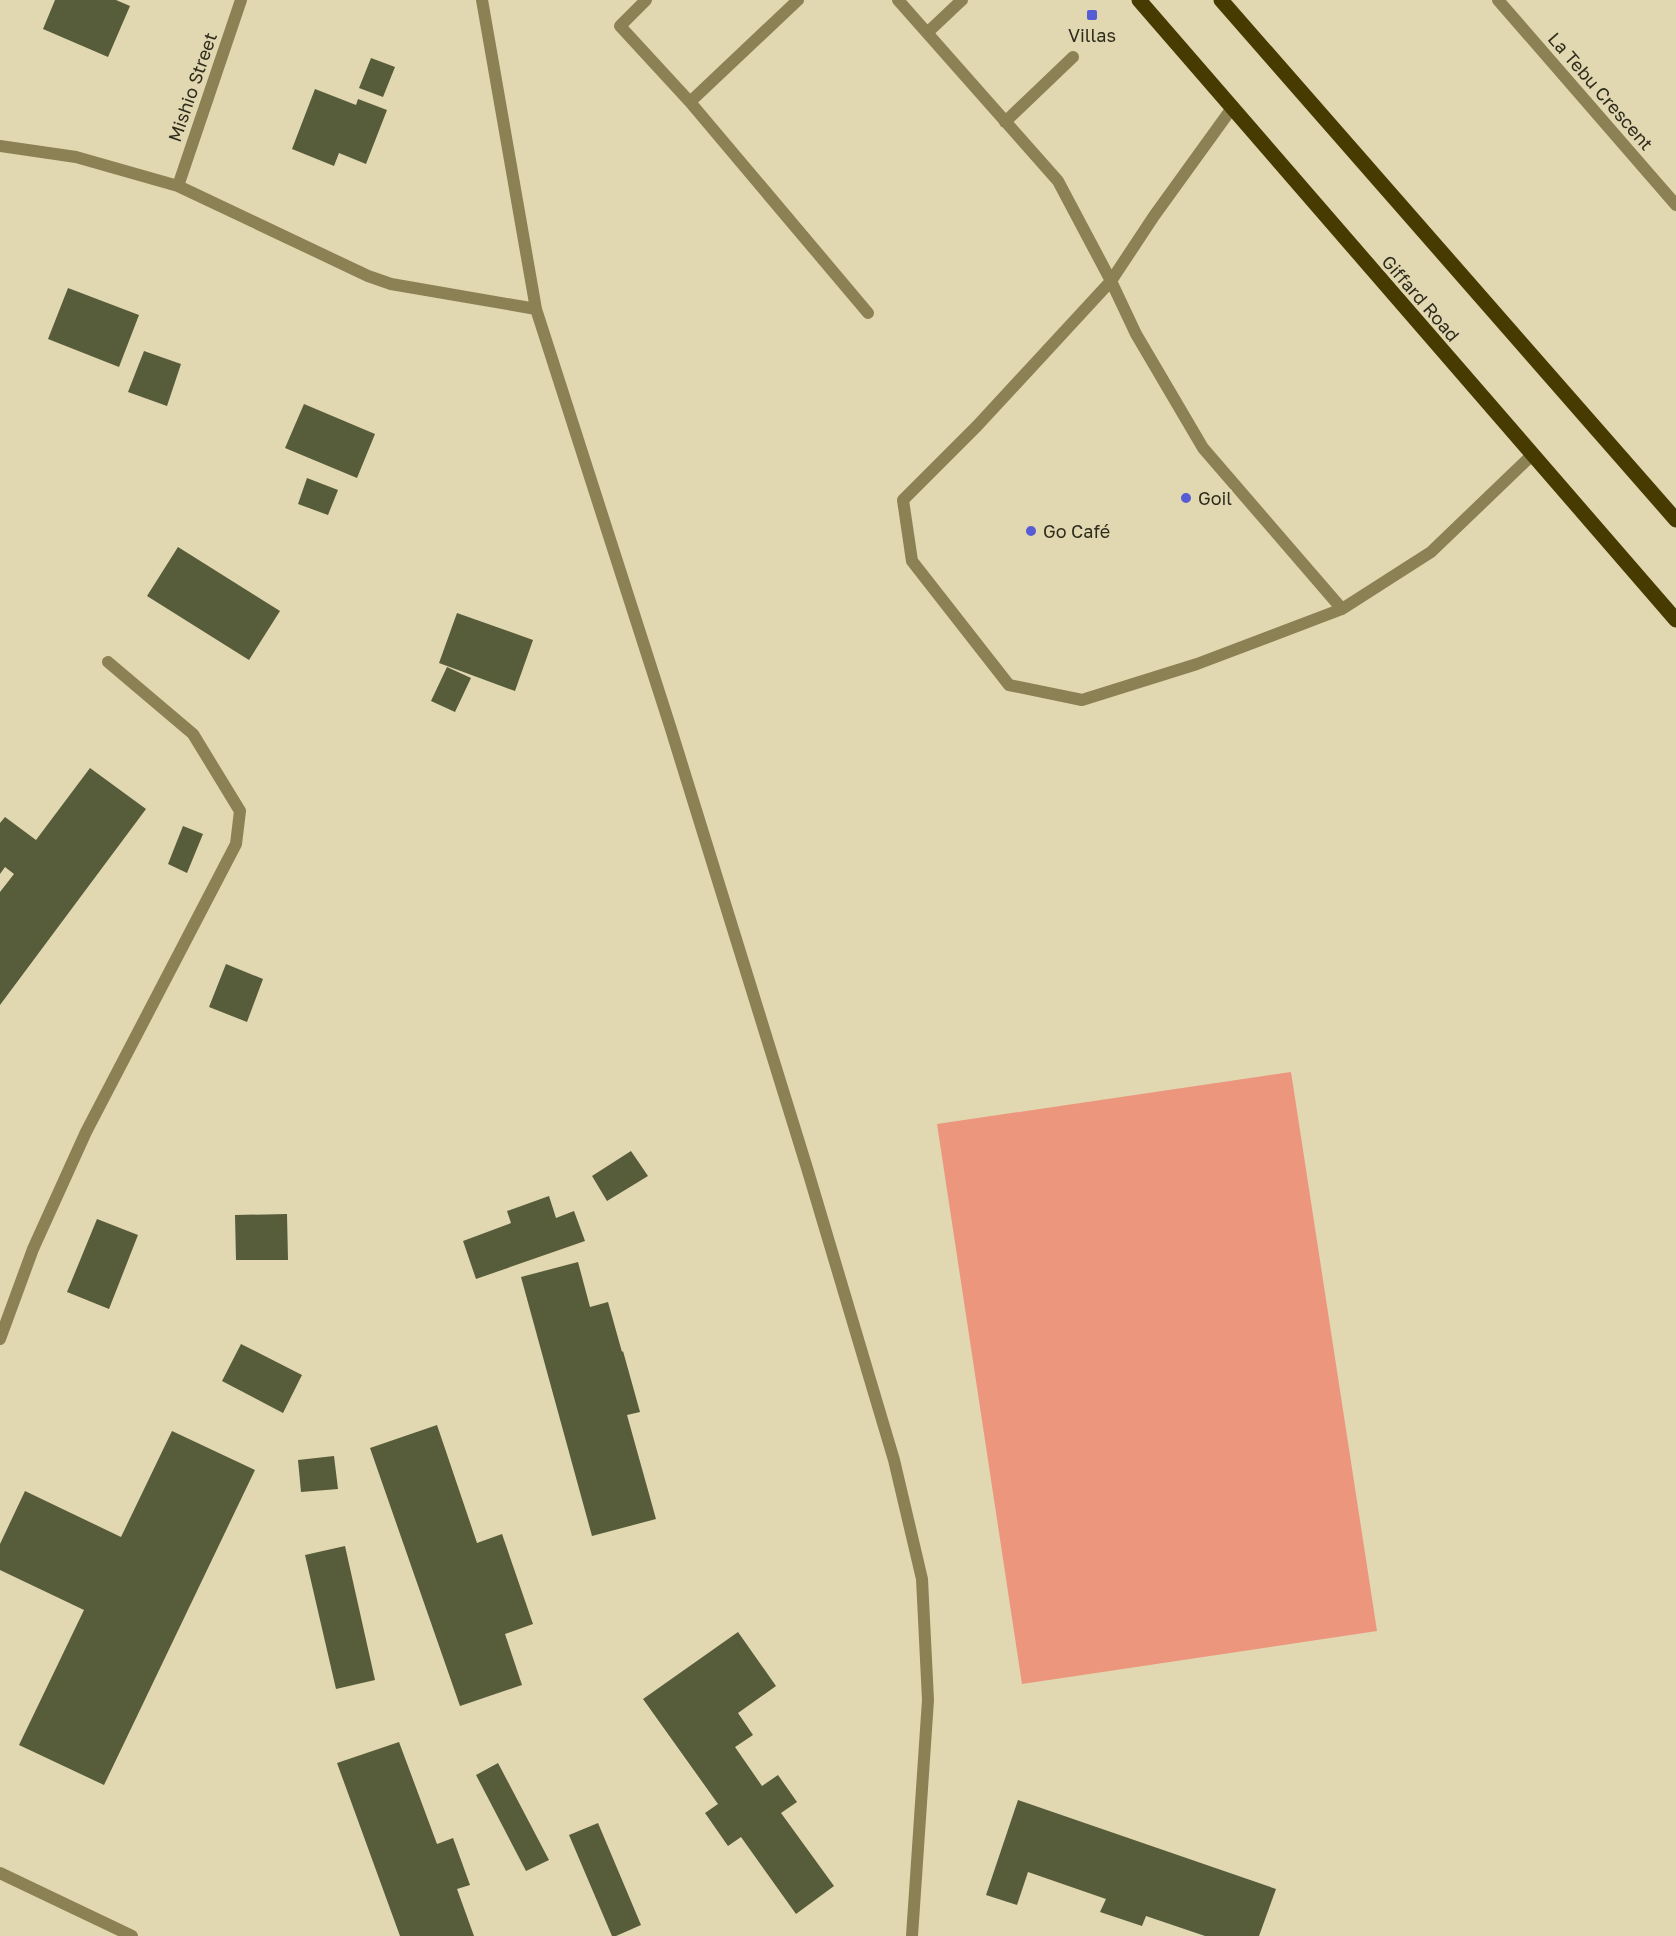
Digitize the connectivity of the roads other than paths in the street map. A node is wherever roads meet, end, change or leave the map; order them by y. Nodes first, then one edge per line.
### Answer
1 (241, 0) edge
2 (482, 0) edge
3 (646, 0) edge
4 (798, 0) edge
5 (898, 0) edge
6 (963, 0) edge
7 (1139, 0) edge
8 (1221, 0) edge
9 (1498, 0) edge
10 (927, 33) junction
11 (1073, 57) dead end
12 (690, 102) junction
13 (1232, 108) junction
14 (1005, 122) junction
15 (0, 146) edge
16 (178, 186) junction
17 (1676, 206) edge
18 (1111, 281) junction
19 (536, 309) junction
20 (868, 314) dead end
21 (1532, 455) junction
22 (1676, 520) edge
23 (1342, 609) junction
24 (1676, 621) edge
25 (108, 662) dead end
26 (0, 1339) edge
27 (0, 1873) edge
28 (132, 1936) edge
29 (912, 1936) edge

1 - 16 street, Mishio Street
2 - 19 street
3 - 12 street
4 - 12 street
5 - 10 street
6 - 10 street
7 - 13 main road, Giffard Road
8 - 22 main road
9 - 17 street, La Tebu Crescent
10 - 14 street
11 - 14 street
12 - 20 street
13 - 18 street
13 - 21 main road, Giffard Road
14 - 18 street
15 - 16 street
16 - 19 street
18 - 23 street
18 - 23 street
19 - 29 street
21 - 23 street
21 - 24 main road, Giffard Road
25 - 26 street
27 - 28 street

